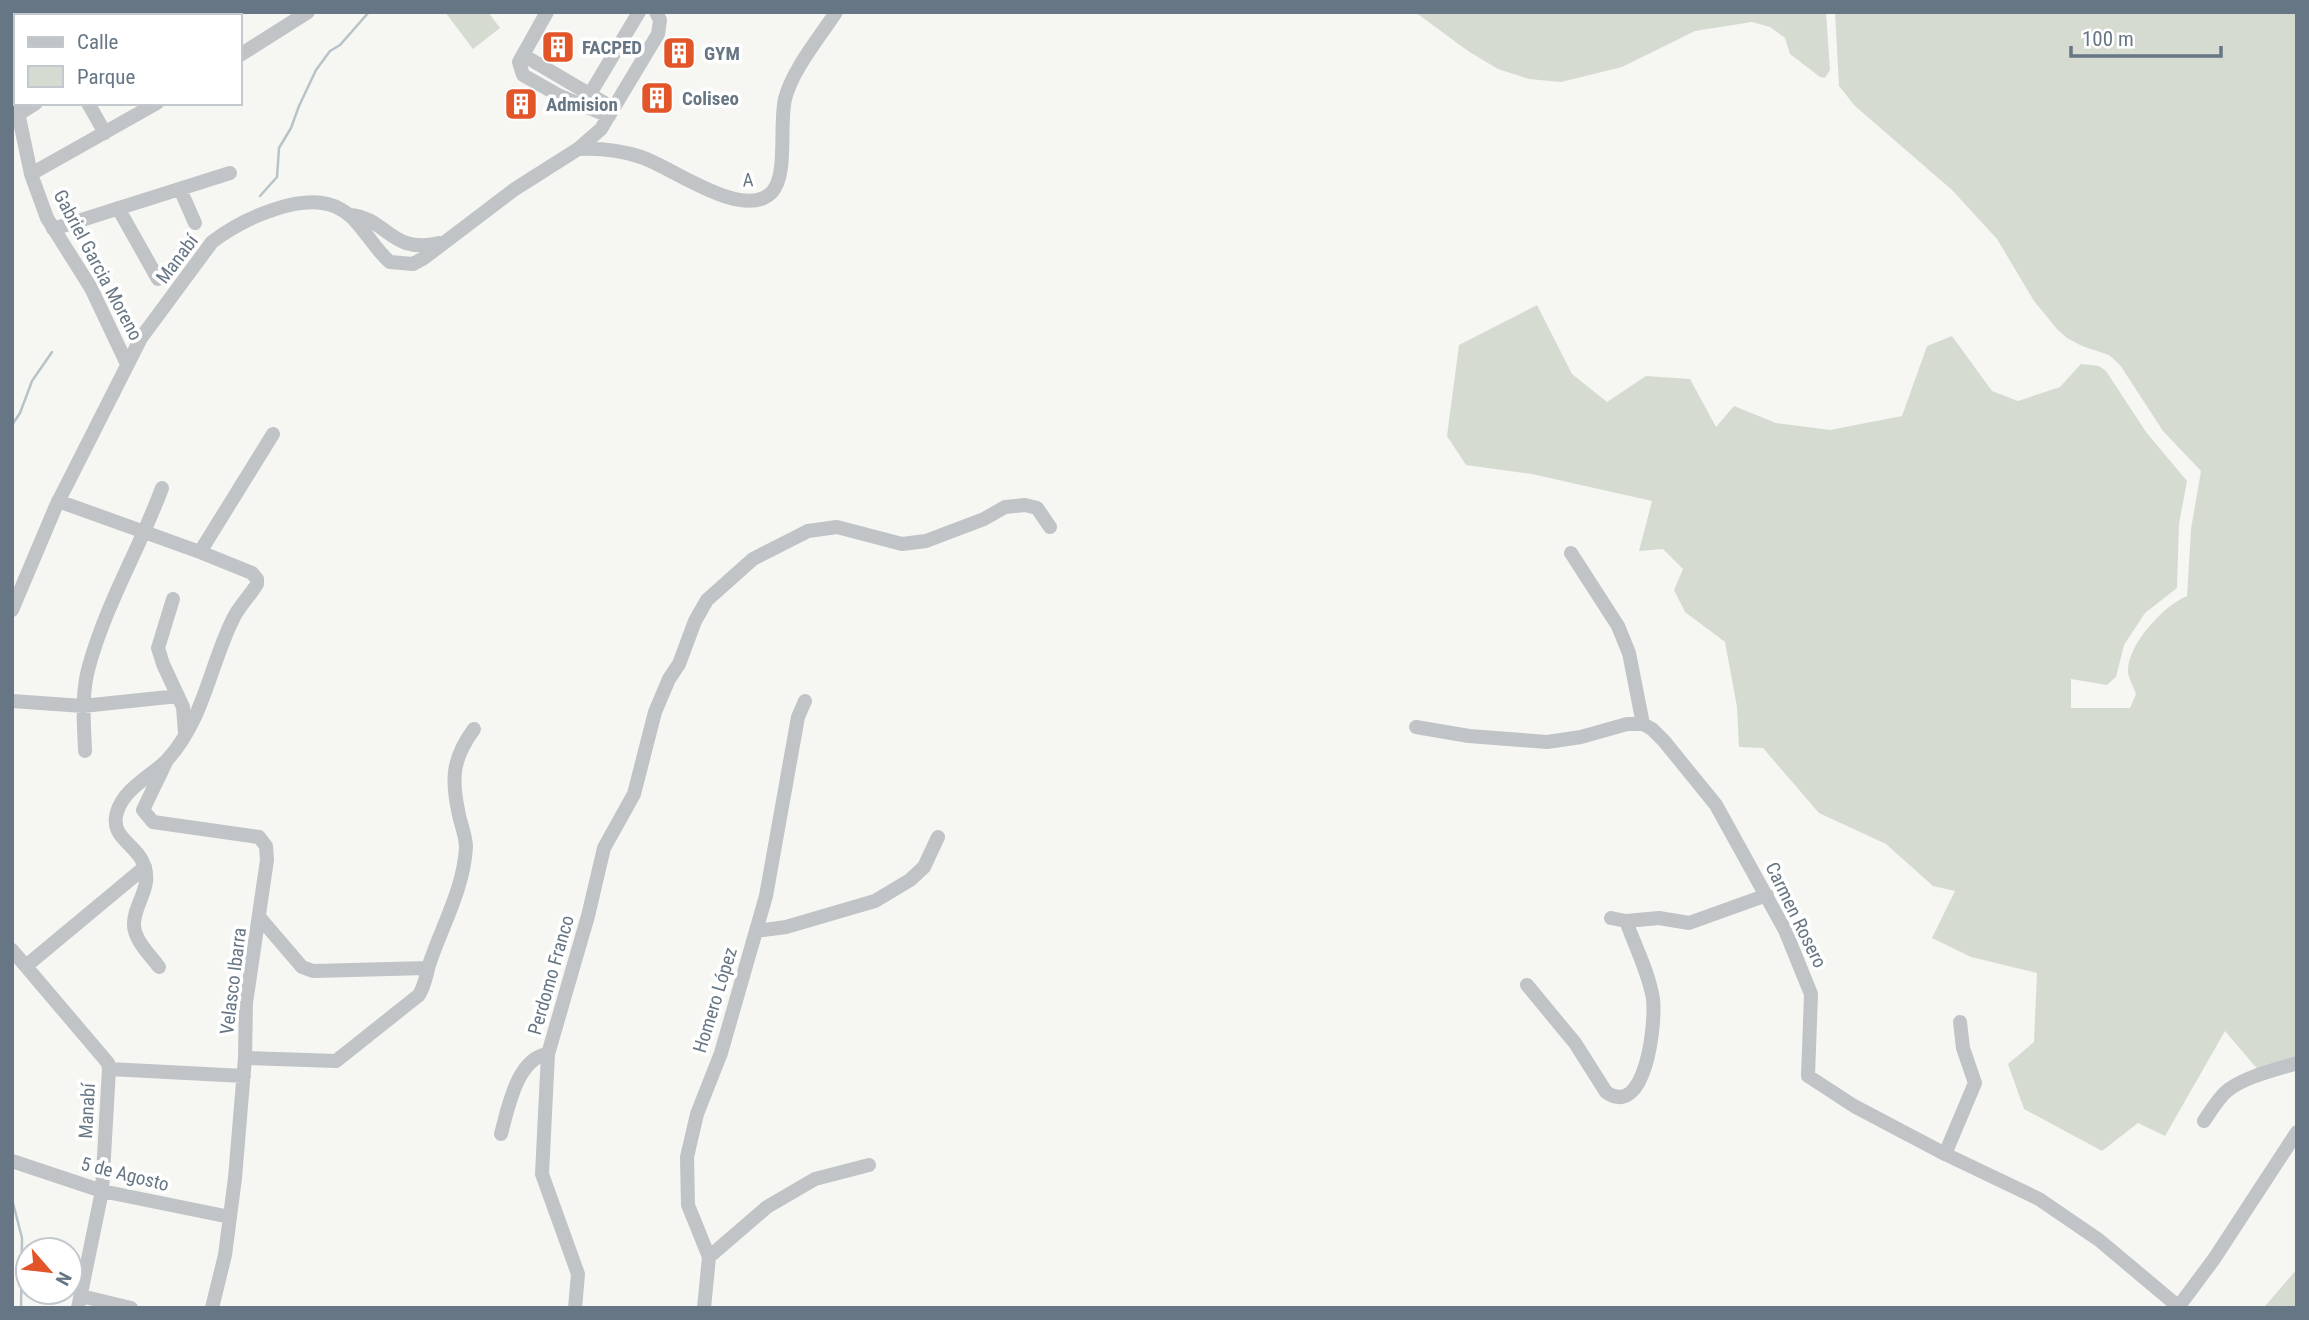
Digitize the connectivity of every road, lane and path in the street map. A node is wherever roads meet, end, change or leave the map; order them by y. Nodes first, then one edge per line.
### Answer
1 (308, 12) edge
2 (547, 12) edge
3 (639, 12) edge
4 (656, 12) edge
5 (836, 12) edge
6 (242, 54) edge
7 (523, 55) junction
8 (570, 83) junction
9 (590, 94) junction
10 (560, 96) junction
11 (89, 105) edge
12 (154, 105) edge
13 (16, 107) edge
14 (611, 112) junction
15 (104, 134) junction
16 (578, 149) junction
17 (230, 173) dead end
18 (31, 174) junction
19 (180, 189) junction
20 (118, 208) junction
21 (349, 215) junction
22 (195, 223) dead end
23 (53, 229) junction
24 (447, 241) junction
25 (158, 279) dead end
26 (127, 363) junction
27 (273, 434) dead end
28 (162, 488) dead end
29 (58, 501) junction
30 (1050, 527) dead end
31 (146, 532) junction
32 (200, 552) junction
33 (1571, 553) dead end
34 (173, 599) dead end
35 (12, 610) edge
36 (178, 696) junction
37 (12, 701) edge
38 (806, 701) dead end
39 (83, 706) junction
40 (1643, 724) junction
41 (1416, 727) dead end
42 (474, 729) dead end
43 (185, 735) junction
44 (85, 751) dead end
45 (167, 760) junction
46 (938, 837) dead end
47 (145, 867) junction
48 (1768, 895) junction
49 (260, 918) junction
50 (1611, 918) dead end
51 (1626, 920) junction
52 (756, 931) junction
53 (12, 950) edge
54 (26, 966) junction
55 (159, 967) dead end
56 (428, 968) junction
57 (1527, 985) dead end
58 (1960, 1022) dead end
59 (548, 1054) junction
60 (245, 1058) junction
61 (2297, 1063) edge
62 (109, 1069) junction
63 (244, 1076) junction
64 (2204, 1121) dead end
65 (2297, 1132) edge
66 (501, 1134) dead end
67 (1945, 1154) junction
68 (12, 1161) edge
69 (869, 1165) dead end
70 (102, 1191) junction
71 (230, 1217) junction
72 (709, 1257) junction
73 (84, 1282) edge
74 (84, 1302) edge
75 (2180, 1307) edge
76 (131, 1308) edge
77 (212, 1308) edge
78 (575, 1308) edge
79 (704, 1308) edge

1 - 6 street
2 - 7 street
3 - 9 street
4 - 14 street
5 - 16 street, A
7 - 8 street
7 - 10 street
8 - 9 street
8 - 10 street
9 - 14 street
10 - 14 street
11 - 15 street
12 - 15 street
13 - 18 street, Gabriel Garcia Moreno
14 - 16 street
15 - 18 street
16 - 24 street
17 - 19 street
18 - 23 street, Gabriel Garcia Moreno
19 - 20 street
19 - 22 street
20 - 23 street
20 - 25 street
21 - 24 street, Manabí
21 - 24 street
21 - 26 street, Manabí
23 - 26 street, Gabriel Garcia Moreno
26 - 29 street, Manabí
27 - 32 street
28 - 31 street
29 - 31 street
29 - 35 street, Manabí
30 - 59 street, Perdomo Franco
31 - 32 street
31 - 39 street
32 - 43 street
33 - 40 street
34 - 36 street
36 - 39 street
36 - 43 street
37 - 39 street
38 - 52 street, Homero López
39 - 44 street
40 - 41 street
40 - 48 street, Carmen Rosero
42 - 56 street
43 - 45 street
45 - 47 street
45 - 49 street, Velasco Ibarra
46 - 52 street
47 - 54 street
47 - 55 street
48 - 51 street
48 - 67 street, Carmen Rosero
49 - 56 street
49 - 60 street, Velasco Ibarra
50 - 51 street
51 - 57 street
52 - 72 street, Homero López
53 - 54 street, Manabí
54 - 62 street, Manabí
56 - 60 street
58 - 67 street
59 - 66 street
59 - 78 street, Perdomo Franco
60 - 63 street, Velasco Ibarra
61 - 64 street
62 - 63 street
62 - 70 street, Manabí
63 - 71 street, Velasco Ibarra
65 - 75 street
67 - 75 street, Carmen Rosero
68 - 70 street, 5 de Agosto
69 - 72 street
70 - 71 street, 5 de Agosto
70 - 73 street, Manabí
71 - 77 street, Velasco Ibarra
72 - 79 street, Homero López
74 - 76 street

